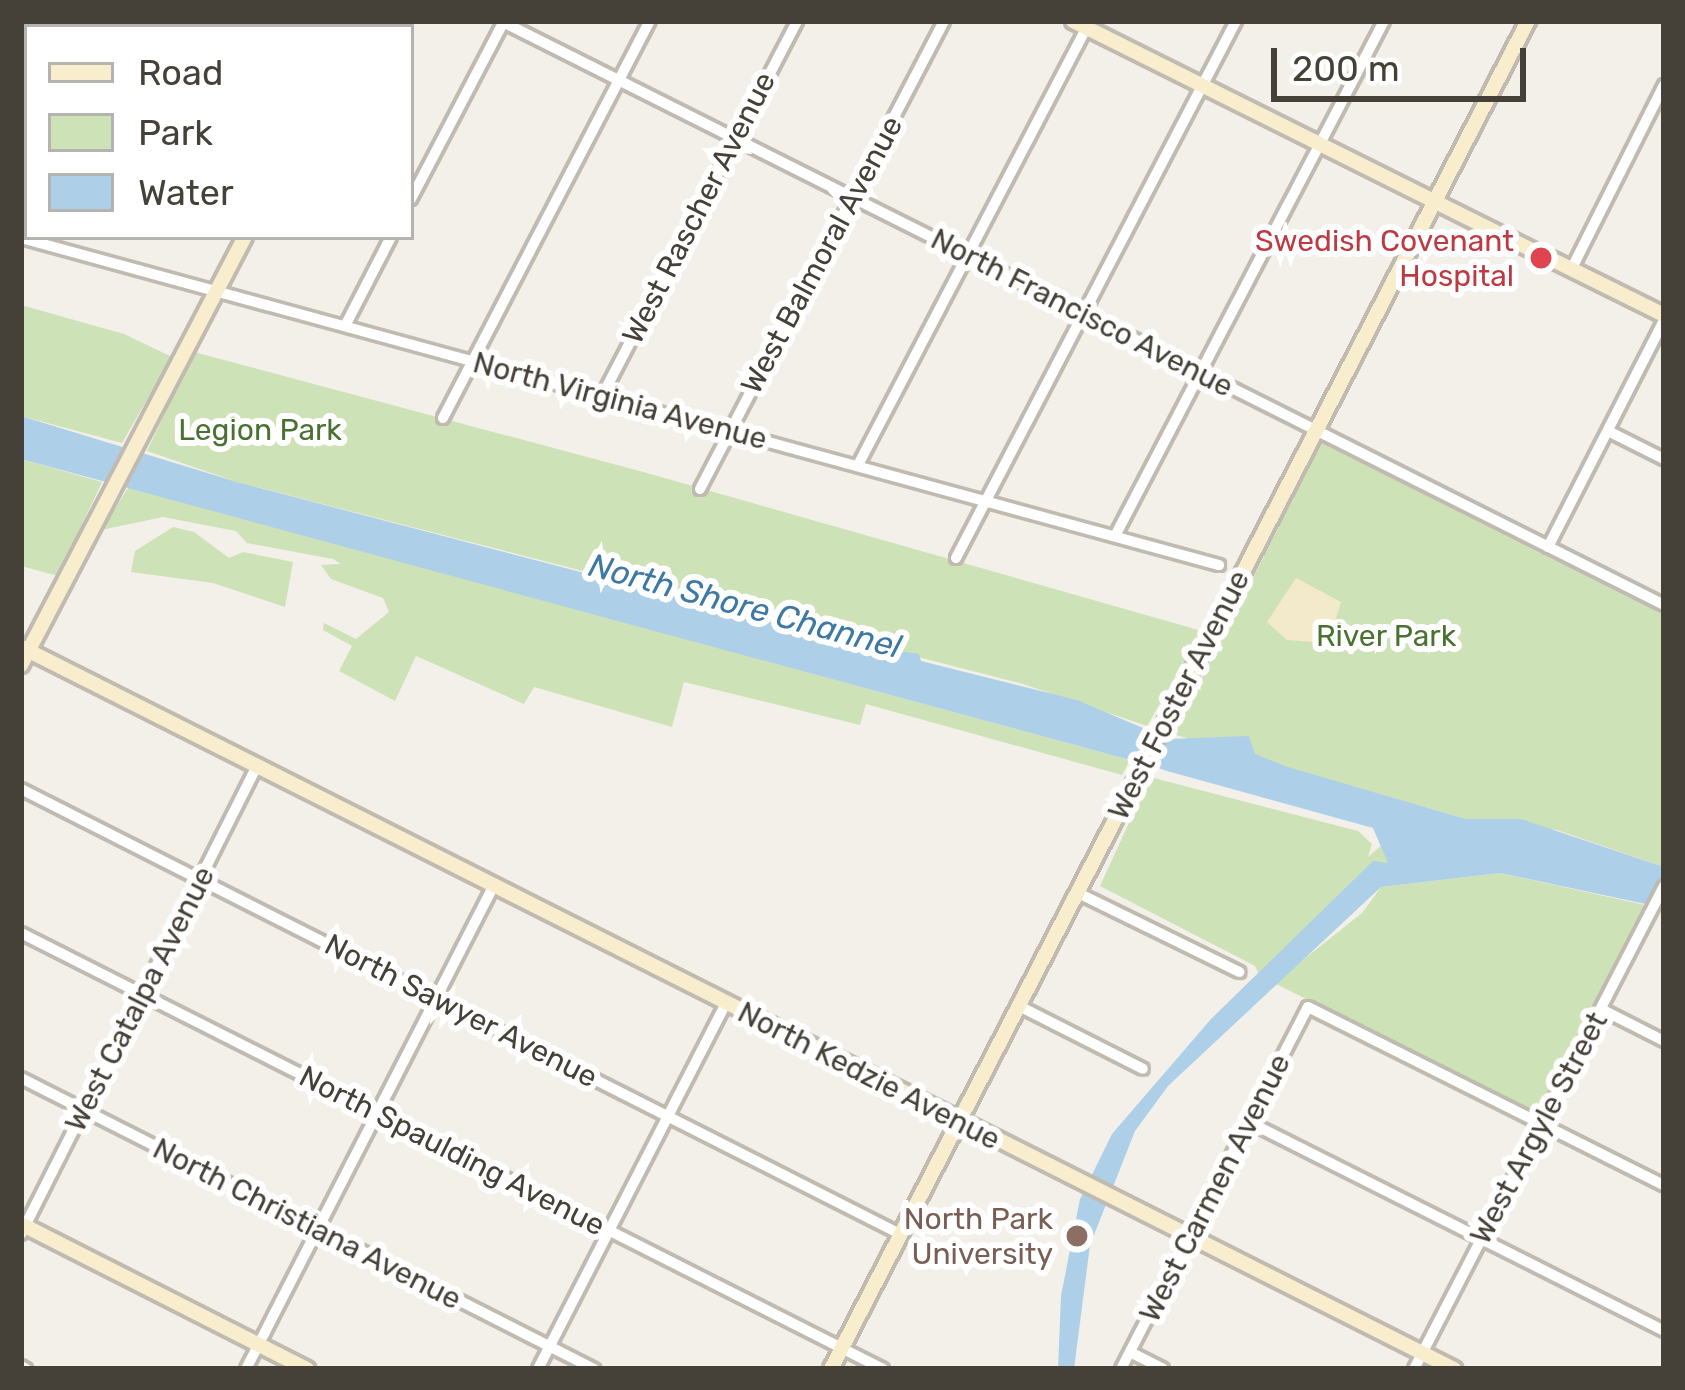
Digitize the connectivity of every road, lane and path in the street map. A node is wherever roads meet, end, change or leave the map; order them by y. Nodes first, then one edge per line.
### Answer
1 (650, 21) edge
2 (797, 21) edge
3 (944, 21) edge
4 (1236, 21) edge
5 (1384, 21) edge
6 (1528, 21) edge
7 (503, 22) edge
8 (1083, 23) edge
9 (619, 80) junction
10 (1664, 85) edge
11 (1203, 86) junction
12 (735, 139) junction
13 (1319, 144) junction
14 (414, 193) edge
15 (852, 197) junction
16 (1435, 202) junction
17 (28, 240) edge
18 (243, 240) edge
19 (389, 240) edge
20 (967, 255) junction
21 (1571, 270) junction
22 (216, 291) junction
23 (1084, 314) junction
24 (1664, 318) edge
25 (345, 326) junction
26 (472, 361) junction
27 (1200, 373) junction
28 (602, 396) junction
29 (442, 418) dead end
30 (1316, 431) junction
31 (1608, 431) junction
32 (730, 432) junction
33 (1664, 459) edge
34 (858, 465) junction
35 (700, 489) dead end
36 (986, 502) junction
37 (1115, 536) junction
38 (1548, 547) junction
39 (956, 559) dead end
40 (1219, 565) dead end
41 (1664, 605) edge
42 (25, 648) edge
43 (21, 665) edge
44 (258, 764) junction
45 (21, 789) edge
46 (200, 880) junction
47 (494, 885) junction
48 (1664, 886) edge
49 (1076, 892) junction
50 (21, 933) edge
51 (1239, 972) dead end
52 (142, 994) junction
53 (436, 999) junction
54 (726, 1003) junction
55 (1017, 1005) junction
56 (1601, 1009) junction
57 (1664, 1041) edge
58 (1143, 1069) dead end
59 (21, 1078) edge
60 (83, 1110) junction
61 (377, 1113) junction
62 (668, 1116) junction
63 (958, 1121) junction
64 (1250, 1122) junction
65 (1542, 1124) junction
66 (1664, 1185) edge
67 (22, 1228) edge
68 (318, 1229) junction
69 (609, 1230) junction
70 (900, 1234) junction
71 (1190, 1237) junction
72 (1482, 1239) junction
73 (1664, 1331) edge
74 (259, 1344) junction
75 (550, 1346) junction
76 (842, 1348) junction
77 (1130, 1352) junction
78 (1422, 1353) junction
79 (246, 1369) edge
80 (308, 1369) edge
81 (538, 1369) edge
82 (594, 1369) edge
83 (831, 1369) edge
84 (883, 1369) edge
85 (1121, 1369) edge
86 (1163, 1369) edge
87 (1414, 1369) edge
88 (1454, 1369) edge

1 - 9 street
2 - 12 street, West Rascher Avenue
3 - 15 street, West Balmoral Avenue
4 - 11 street
5 - 13 street
6 - 16 main road, West Foster Avenue
7 - 9 street, North Francisco Avenue
7 - 14 street
8 - 11 main road
8 - 20 street
9 - 12 street, North Francisco Avenue
9 - 26 street
10 - 21 street
11 - 13 main road
11 - 23 street
12 - 15 street, North Francisco Avenue
12 - 28 street, West Rascher Avenue
13 - 16 main road
13 - 27 street
15 - 20 street, North Francisco Avenue
15 - 32 street, West Balmoral Avenue
16 - 21 main road
16 - 30 main road, West Foster Avenue
17 - 22 street, North Virginia Avenue
18 - 22 main road
19 - 25 street
20 - 23 street, North Francisco Avenue
20 - 34 street
21 - 24 main road
22 - 25 street, North Virginia Avenue
22 - 42 main road
23 - 27 street, North Francisco Avenue
23 - 36 street
24 - 31 street
25 - 26 street, North Virginia Avenue
26 - 28 street, North Virginia Avenue
26 - 29 street
27 - 30 street, North Francisco Avenue
27 - 37 street
28 - 32 street, North Virginia Avenue
30 - 38 street, North Francisco Avenue
30 - 49 main road, West Foster Avenue
31 - 33 street
31 - 38 street
32 - 34 street, North Virginia Avenue
32 - 35 street, West Balmoral Avenue
34 - 36 street, North Virginia Avenue
36 - 37 street, North Virginia Avenue
36 - 39 street
37 - 40 street, North Virginia Avenue
38 - 41 street, North Francisco Avenue
42 - 43 main road
42 - 44 main road, North Kedzie Avenue
44 - 46 street, West Catalpa Avenue
44 - 47 main road, North Kedzie Avenue
45 - 46 street, North Sawyer Avenue
46 - 52 street, West Catalpa Avenue
46 - 53 street, North Sawyer Avenue
47 - 53 street
47 - 54 main road, North Kedzie Avenue
48 - 56 street, West Argyle Street
49 - 51 street
49 - 55 main road, West Foster Avenue
50 - 52 street, North Spaulding Avenue
52 - 60 street, West Catalpa Avenue
52 - 61 street, North Spaulding Avenue
53 - 61 street
53 - 62 street, North Sawyer Avenue
54 - 62 street
54 - 63 main road, North Kedzie Avenue
55 - 58 street
55 - 63 main road, West Foster Avenue
56 - 57 street
56 - 65 street, West Argyle Street
59 - 60 street, North Christiana Avenue
60 - 67 street, West Catalpa Avenue
60 - 68 street, North Christiana Avenue
61 - 68 street
61 - 69 street, North Spaulding Avenue
62 - 69 street
62 - 70 street, North Sawyer Avenue
63 - 70 main road, West Foster Avenue
63 - 71 main road, North Kedzie Avenue
64 - 65 street, West Carmen Avenue
64 - 71 street, West Carmen Avenue
64 - 72 street
65 - 66 street
65 - 72 street, West Argyle Street
67 - 74 main road
68 - 74 street
68 - 75 street, North Christiana Avenue
69 - 75 street
69 - 76 street, North Spaulding Avenue
70 - 76 main road, West Foster Avenue
71 - 77 street, West Carmen Avenue
71 - 78 main road, North Kedzie Avenue
72 - 73 street
72 - 78 street, West Argyle Street
74 - 79 street
74 - 80 main road
75 - 81 street
75 - 82 street, North Christiana Avenue
76 - 83 main road, West Foster Avenue
76 - 84 street, North Spaulding Avenue
77 - 85 street, West Carmen Avenue
77 - 86 street
78 - 87 street, West Argyle Street
78 - 88 main road, North Kedzie Avenue

